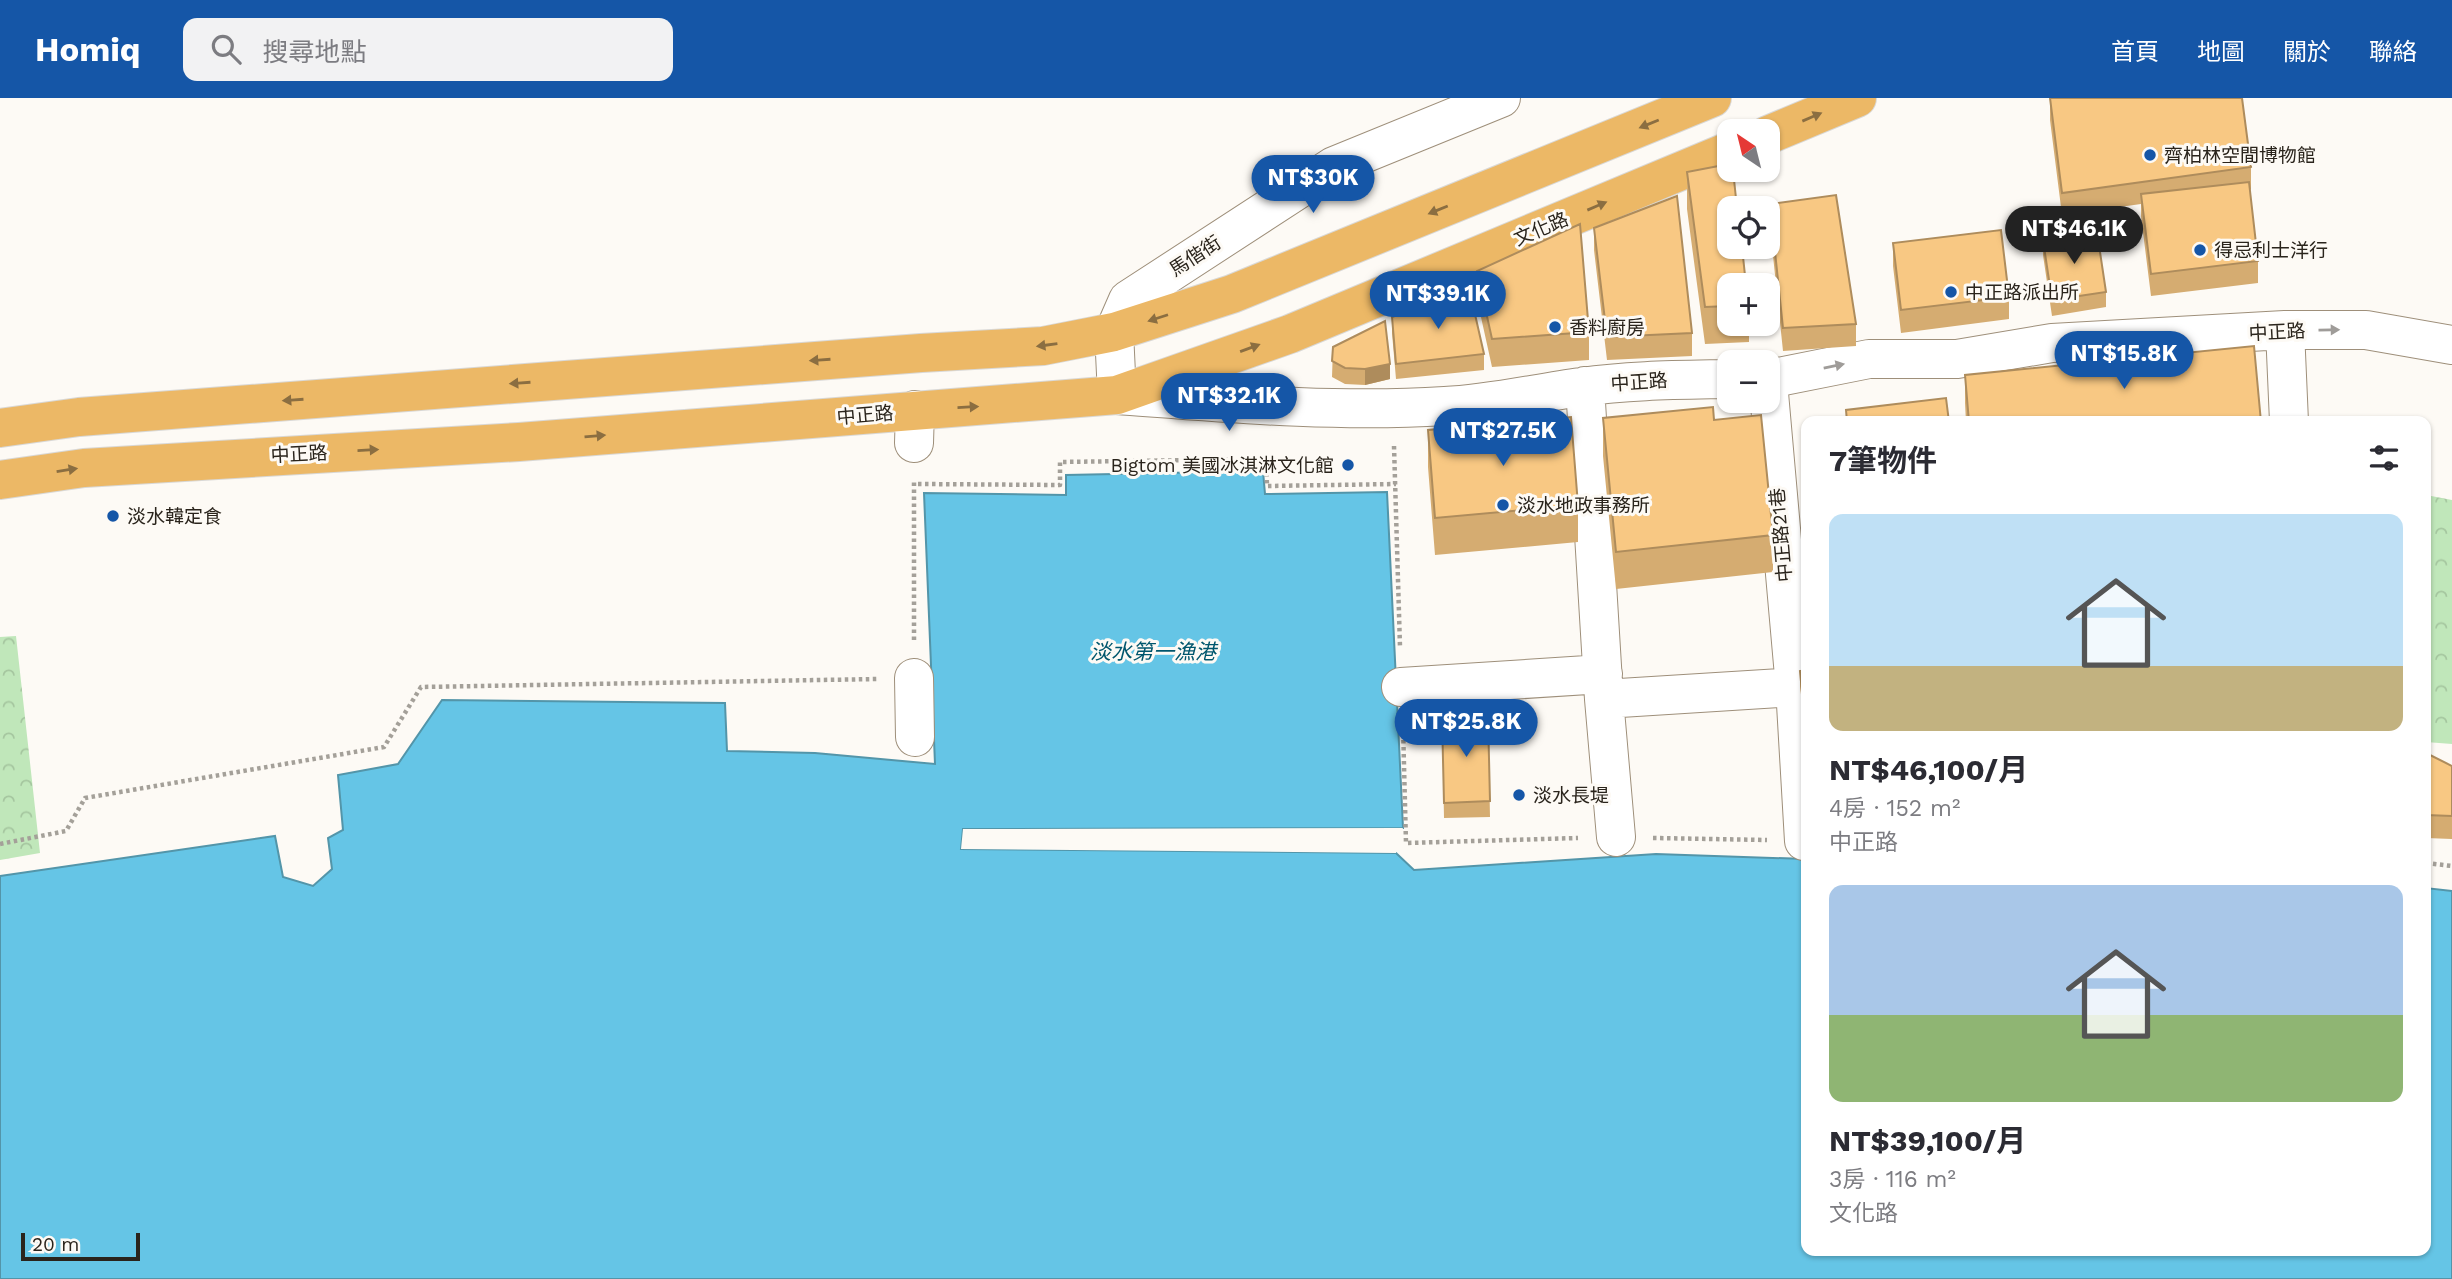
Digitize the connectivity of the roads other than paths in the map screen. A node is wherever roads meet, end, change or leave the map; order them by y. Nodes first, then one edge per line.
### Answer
1 (1501, 98) edge
2 (1712, 98) edge
3 (1857, 98) edge
4 (1780, 130) edge
5 (1717, 156) edge
6 (2285, 330) junction
7 (1114, 332) junction
8 (2452, 345) edge
9 (1780, 378) edge
10 (1717, 379) edge
11 (1585, 386) junction
12 (1116, 395) junction
13 (1771, 413) edge
14 (2289, 416) edge
15 (0, 428) edge
16 (0, 480) edge
17 (914, 678) road end
18 (1604, 686) junction
19 (1401, 687) road end
20 (1796, 687) junction
21 (915, 737) dead end
22 (1801, 783) edge
23 (1616, 837) road end

1 - 7 street, 馬偕街
2 -> 7 main road
4 -> 3 main road
12 -> 5 main road, 文化路
6 -> 8 street, 中正路
9 -> 6 street, 中正路
6 - 14 street
7 - 12 street, 馬偕街
7 -> 15 main road
10 - 11 street, 中正路
11 - 12 street, 中正路
11 - 18 street
16 -> 12 main road, 中正路
13 - 20 street, 中正路21巷
17 - 21 street
18 - 19 street
18 - 20 street
18 - 23 street
20 - 22 street, 中正路21巷

